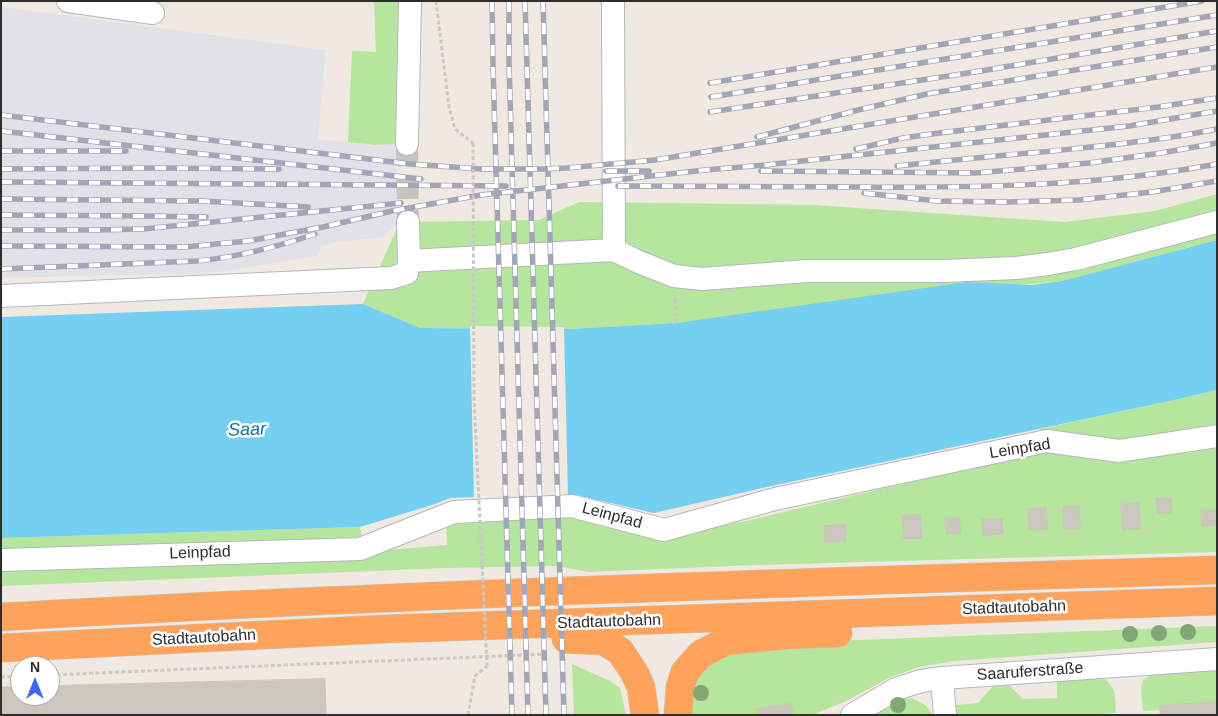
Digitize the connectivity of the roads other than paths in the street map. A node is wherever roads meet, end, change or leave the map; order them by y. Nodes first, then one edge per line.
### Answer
1 (68, 1) edge
2 (410, 1) edge
3 (613, 1) edge
4 (153, 13) dead end
5 (407, 144) tunnel mouth
6 (408, 222) tunnel mouth
7 (1217, 222) edge
8 (614, 250) junction
9 (409, 261) junction
10 (1, 296) edge
11 (1217, 436) edge
12 (1, 560) edge
13 (1217, 570) edge
14 (1217, 600) edge
15 (1217, 616) edge
16 (1, 617) edge
17 (385, 630) junction
18 (1, 648) edge
19 (1217, 658) edge
20 (942, 678) junction
21 (645, 715) edge
22 (678, 715) edge
23 (852, 715) edge
24 (945, 715) edge

1 - 4 street
2 - 5 street
3 - 8 street
6 - 9 street
7 - 8 street
8 - 9 street
9 - 10 street
11 - 12 street, Leinpfad
13 - 16 highway, Stadtautobahn
14 - 17 highway, Stadtautobahn
15 - 22 highway
17 - 18 highway, Stadtautobahn
17 - 21 highway
19 - 20 street, Saaruferstraße
20 - 23 street, Saaruferstraße
20 - 24 street

